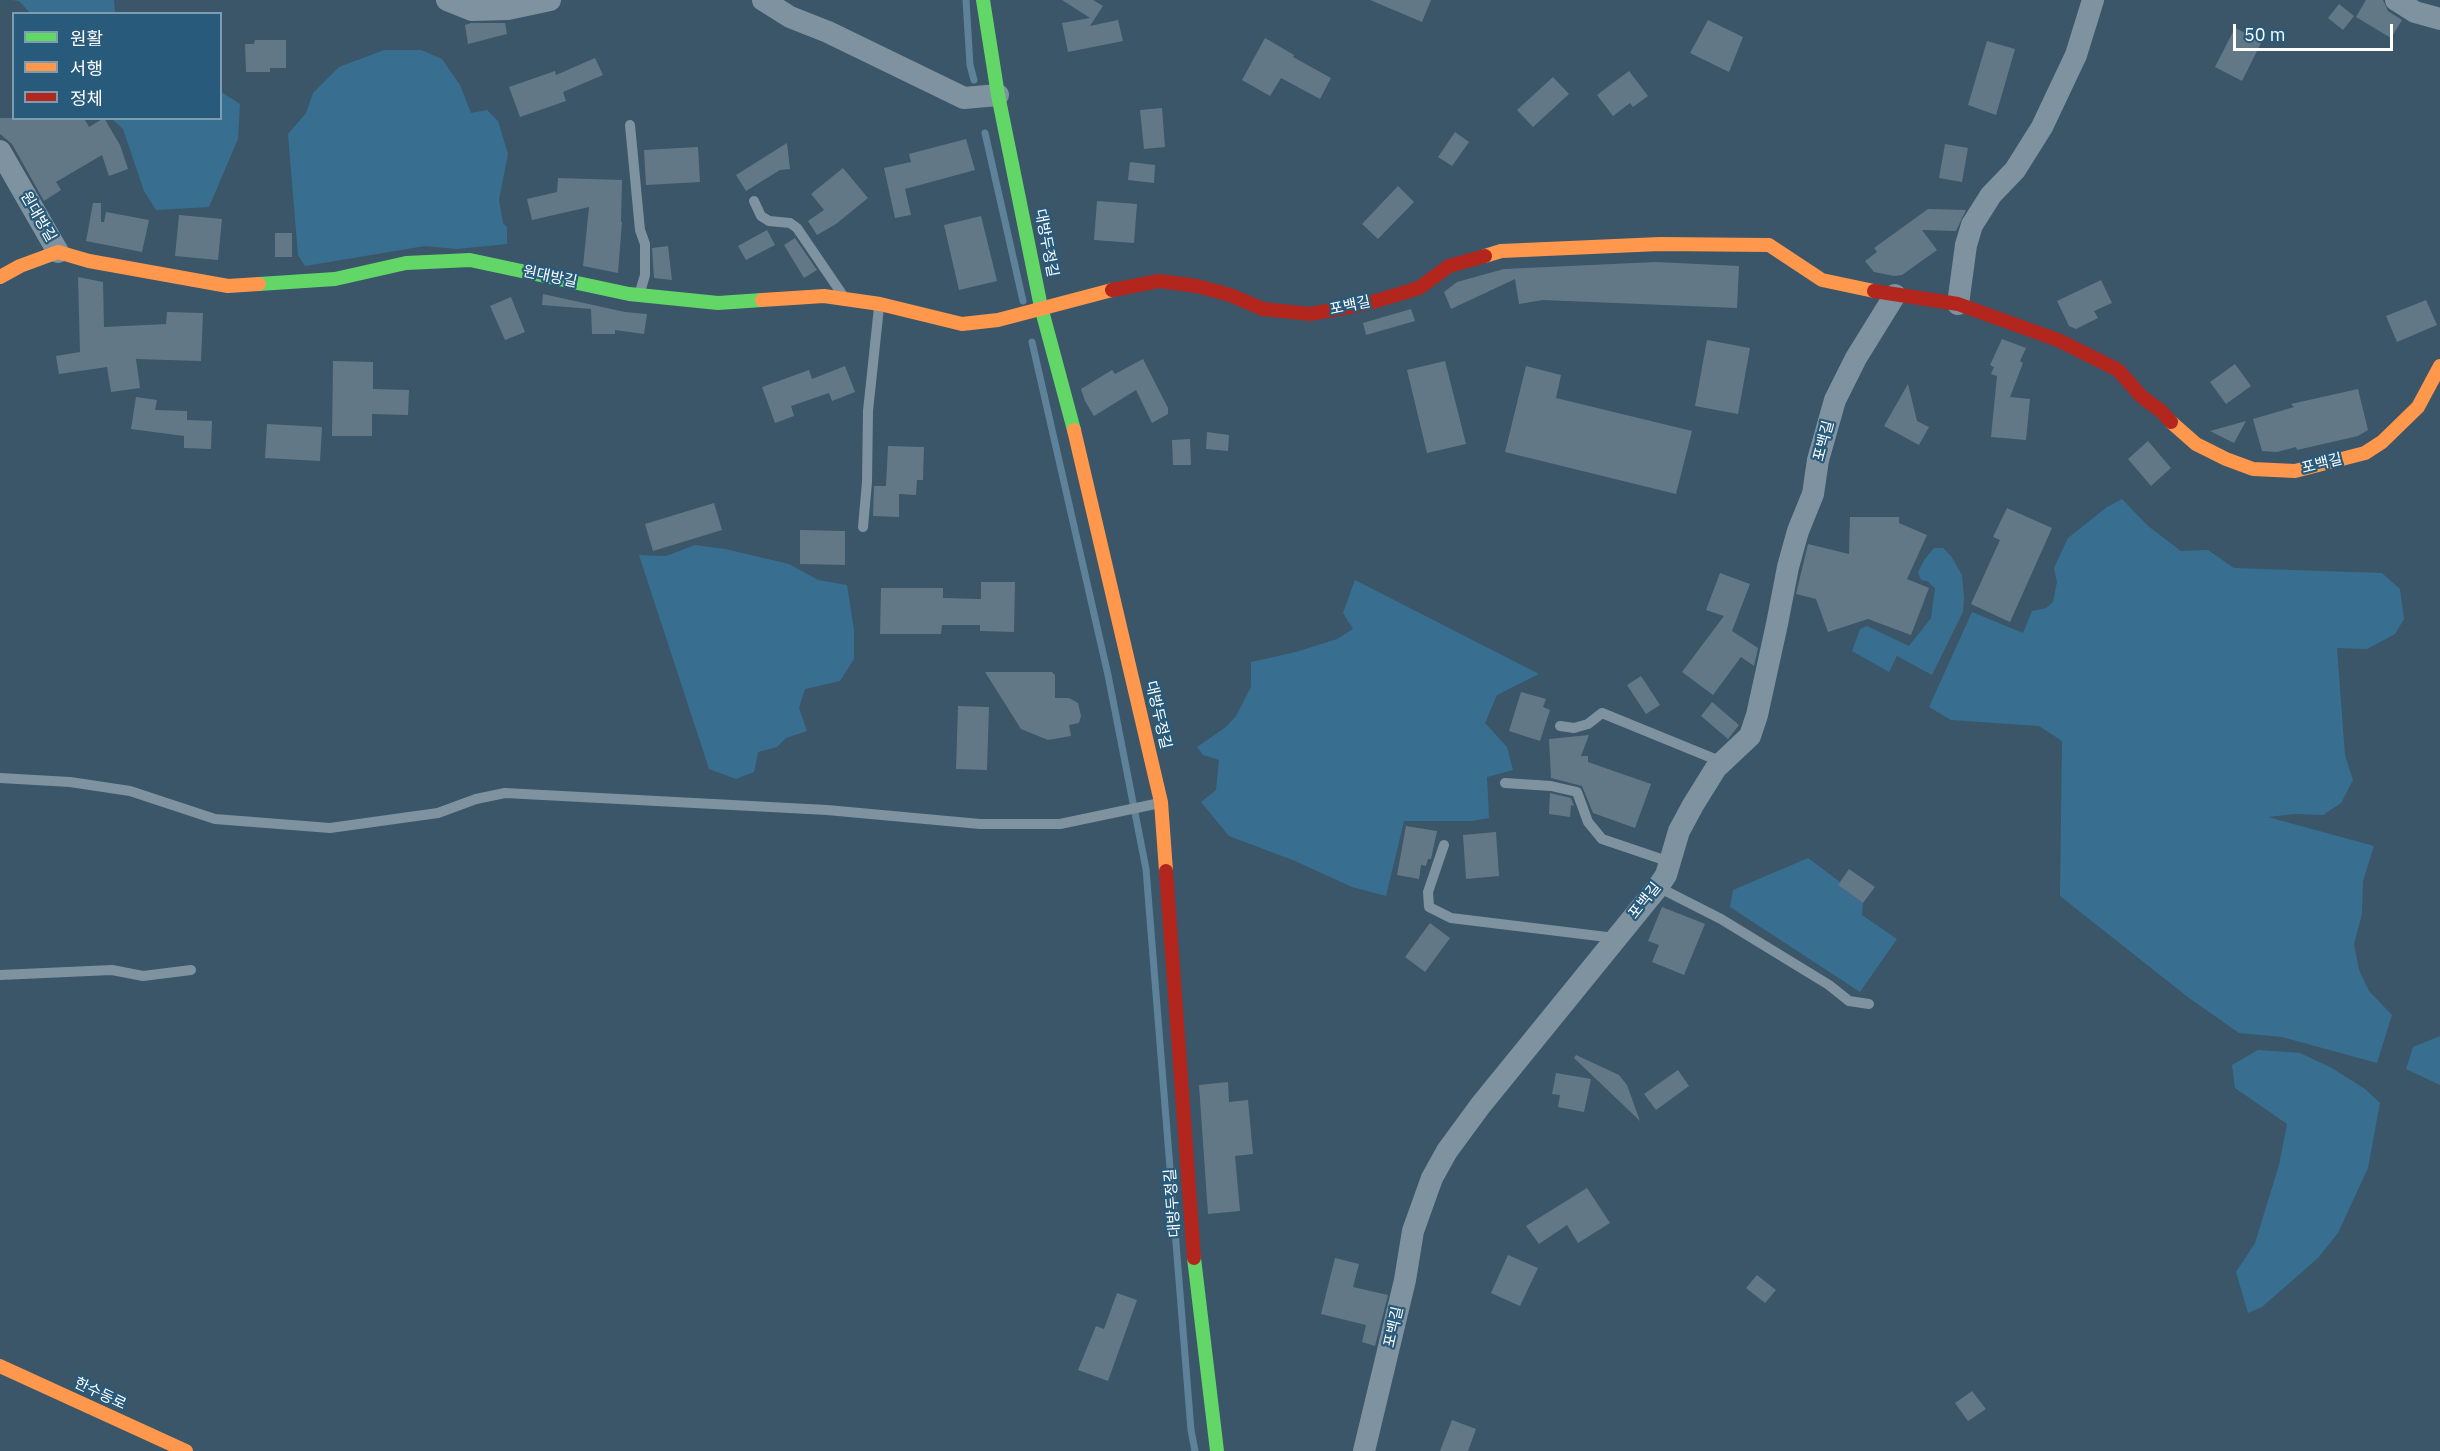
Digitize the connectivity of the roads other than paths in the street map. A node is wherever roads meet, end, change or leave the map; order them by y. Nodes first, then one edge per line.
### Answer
1 (447, 0) edge
2 (550, 0) edge
3 (763, 0) edge
4 (983, 0) edge
5 (2093, 0) edge
6 (2396, 0) edge
7 (2440, 19) edge
8 (998, 95) junction
9 (630, 125) dead end
10 (0, 151) edge
11 (754, 201) dead end
12 (58, 252) junction
13 (0, 277) edge
14 (639, 295) junction
15 (1895, 295) junction
16 (846, 299) junction
17 (879, 304) junction
18 (1958, 304) junction
19 (1041, 307) junction
20 (2440, 366) edge
21 (863, 527) dead end
22 (1560, 726) dead end
23 (1722, 762) junction
24 (0, 778) edge
25 (1505, 783) dead end
26 (1161, 802) junction
27 (1444, 845) dead end
28 (1670, 862) junction
29 (1658, 887) junction
30 (1616, 938) junction
31 (191, 970) dead end
32 (0, 975) edge
33 (1869, 1005) dead end
34 (0, 1366) edge
35 (186, 1451) edge
36 (1217, 1451) edge
37 (1364, 1451) edge

1 - 2 street
3 - 8 street
4 - 8 street, 대방두정길
5 - 18 street
6 - 7 street
8 - 19 street, 대방두정길
9 - 14 lane
10 - 12 street, 원대방길
11 - 16 lane
12 - 13 street, 원대방길
12 - 14 street, 원대방길
14 - 16 street, 원대방길
15 - 18 street, 포백길
15 - 19 street, 포백길
15 - 23 street, 포백길
16 - 17 street, 원대방길
17 - 19 street, 원대방길
17 - 21 lane
18 - 20 street, 포백길
19 - 26 street, 대방두정길
22 - 23 lane
23 - 28 street, 포백길
24 - 26 lane
25 - 28 lane
26 - 36 street, 대방두정길
27 - 30 lane
28 - 29 street, 포백길
29 - 30 street, 포백길
29 - 33 lane
30 - 37 street, 포백길
31 - 32 lane
34 - 35 street, 한수동로

